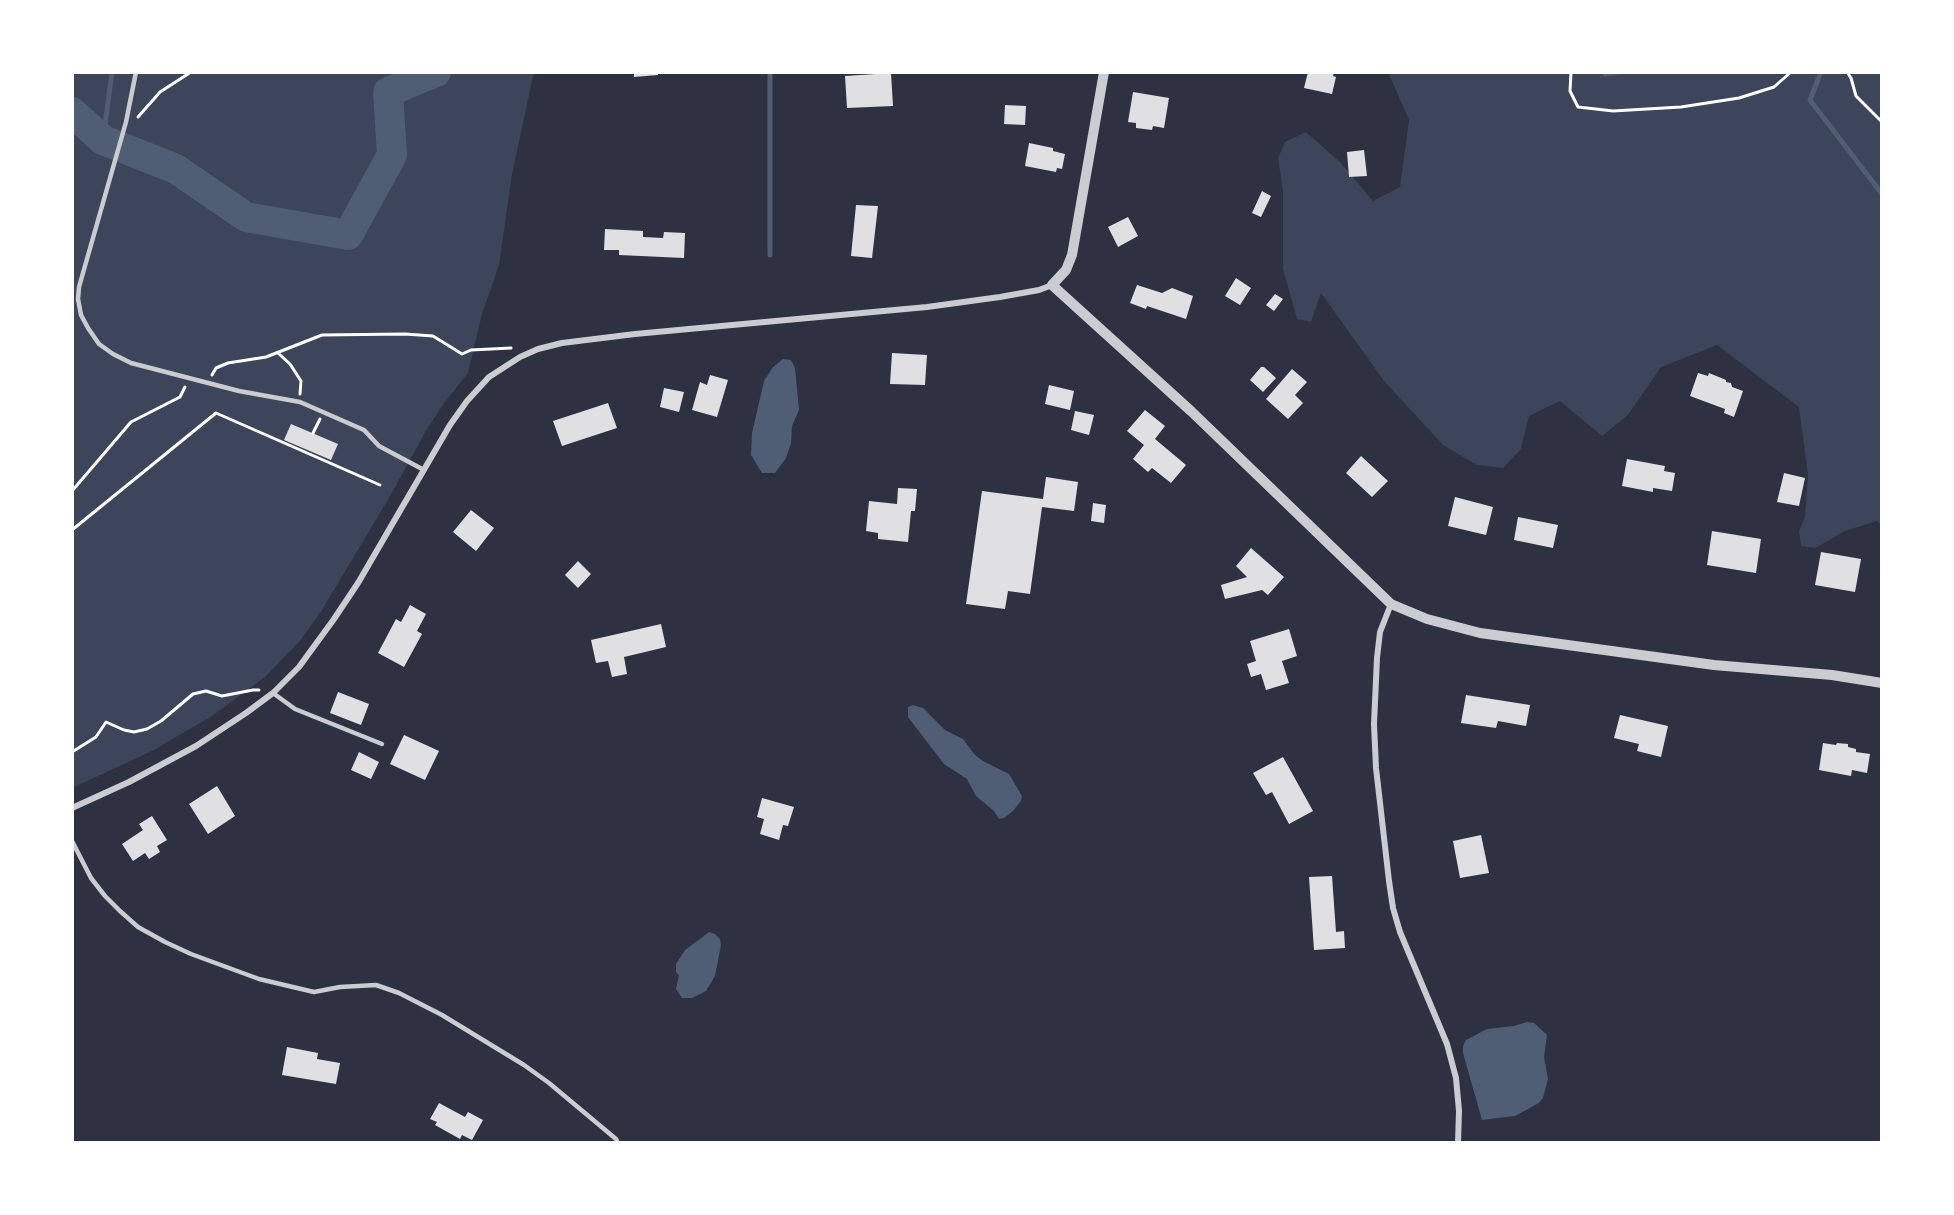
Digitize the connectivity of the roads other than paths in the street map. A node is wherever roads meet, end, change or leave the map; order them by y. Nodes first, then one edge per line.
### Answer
1 (136, 72) edge
2 (1104, 72) edge
3 (1052, 285) junction
4 (424, 470) junction
5 (1391, 604) junction
6 (1882, 683) edge
7 (273, 693) junction
8 (382, 744) dead end
9 (72, 808) edge
10 (72, 841) edge
11 (618, 1143) edge
12 (1458, 1143) edge

1 - 4 lane
2 - 3 street
3 - 4 street
3 - 5 street
4 - 7 street
5 - 6 street
5 - 12 street
7 - 8 lane
7 - 9 street
10 - 11 lane

